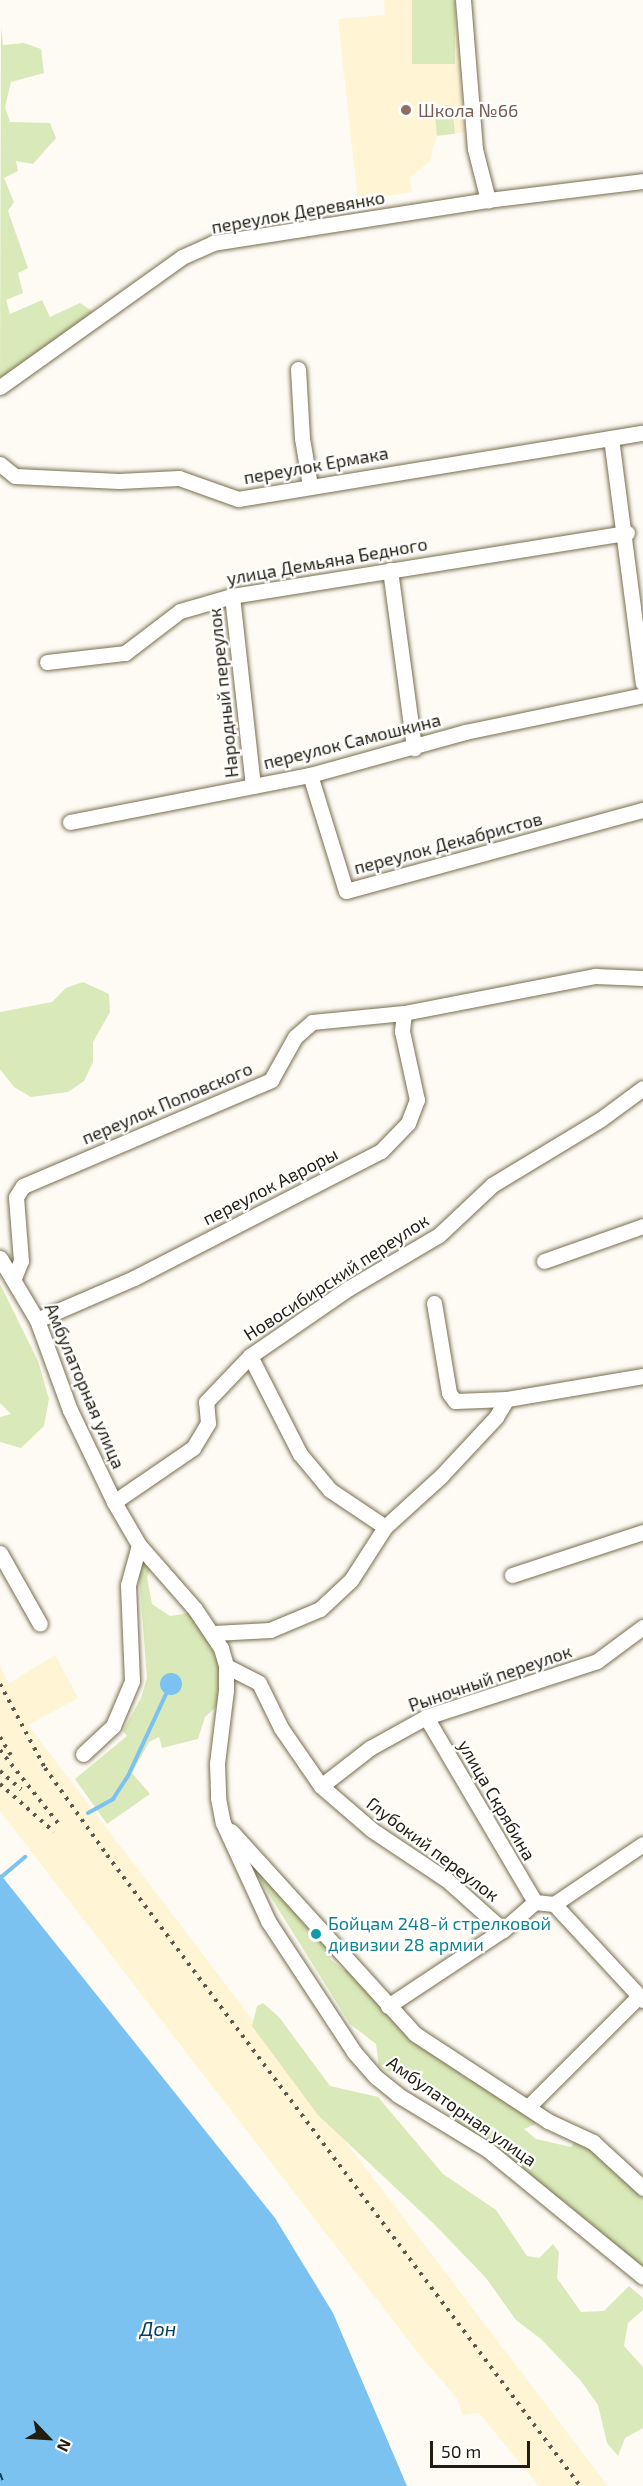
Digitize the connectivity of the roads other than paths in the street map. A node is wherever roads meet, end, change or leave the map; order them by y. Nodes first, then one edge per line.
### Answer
1 (463, 0) edge
2 (643, 181) edge
3 (488, 200) junction
4 (298, 369) dead end
5 (0, 387) edge
6 (643, 433) edge
7 (611, 438) junction
8 (0, 464) edge
9 (310, 486) junction
10 (627, 533) junction
11 (390, 570) junction
12 (232, 596) junction
13 (47, 662) dead end
14 (643, 683) edge
15 (643, 695) edge
16 (414, 748) junction
17 (310, 775) junction
18 (253, 786) junction
19 (643, 810) edge
20 (70, 822) dead end
21 (643, 978) edge
22 (404, 1013) junction
23 (643, 1088) edge
24 (643, 1226) edge
25 (0, 1258) edge
26 (544, 1261) dead end
27 (14, 1278) junction
28 (434, 1303) dead end
29 (37, 1320) junction
30 (250, 1356) junction
31 (643, 1376) edge
32 (507, 1399) junction
33 (114, 1502) junction
34 (385, 1527) junction
35 (643, 1532) edge
36 (140, 1545) junction
37 (0, 1553) edge
38 (512, 1575) dead end
39 (40, 1624) dead end
40 (643, 1627) edge
41 (213, 1634) junction
42 (226, 1666) junction
43 (426, 1717) junction
44 (83, 1754) dead end
45 (321, 1786) junction
46 (223, 1822) junction
47 (643, 1844) edge
48 (535, 1902) junction
49 (554, 1904) junction
50 (503, 1930) junction
51 (641, 1998) edge
52 (388, 2006) junction
53 (528, 2107) junction
54 (643, 2188) edge
55 (643, 2277) edge

1 - 3 street
2 - 3 street, переулок Деревянко
3 - 5 street, переулок Деревянко
4 - 9 street
6 - 7 street, переулок Ермака
7 - 9 street, переулок Ермака
7 - 10 street
8 - 9 street, переулок Ермака
10 - 11 street, улица Демьяна Бедного
10 - 14 street
11 - 12 street, улица Демьяна Бедного
11 - 16 street
12 - 13 street, улица Демьяна Бедного
12 - 18 street, Народный переулок
15 - 16 street, переулок Самошкина
16 - 17 street, переулок Самошкина
17 - 18 street, переулок Самошкина
17 - 19 street, переулок Декабристов
18 - 20 street, переулок Самошкина
21 - 22 street, переулок Поповского
22 - 27 street, переулок Поповского
22 - 29 street, переулок Авроры
23 - 30 street, Новосибирский переулок
24 - 26 street
25 - 27 street, Амбулаторная улица
27 - 29 street, Амбулаторная улица
28 - 32 street
29 - 33 street, Амбулаторная улица
30 - 33 street, Новосибирский переулок
30 - 34 street
31 - 32 street
32 - 34 street
33 - 36 street, Амбулаторная улица
34 - 41 street
35 - 38 street
36 - 41 street, Амбулаторная улица
36 - 44 street
37 - 39 street
40 - 43 street, Рыночный переулок
41 - 42 street, Амбулаторная улица
42 - 45 street, Глубокий переулок
42 - 46 street, Амбулаторная улица
43 - 45 street, Рыночный переулок
43 - 48 street, улица Скрябина
45 - 50 street, Глубокий переулок
46 - 52 street, Амбулаторная улица
46 - 55 street, Амбулаторная улица
47 - 49 street
48 - 49 street
48 - 50 street
49 - 51 street
50 - 52 street
51 - 53 street
52 - 53 street, Амбулаторная улица
53 - 54 street, Амбулаторная улица

